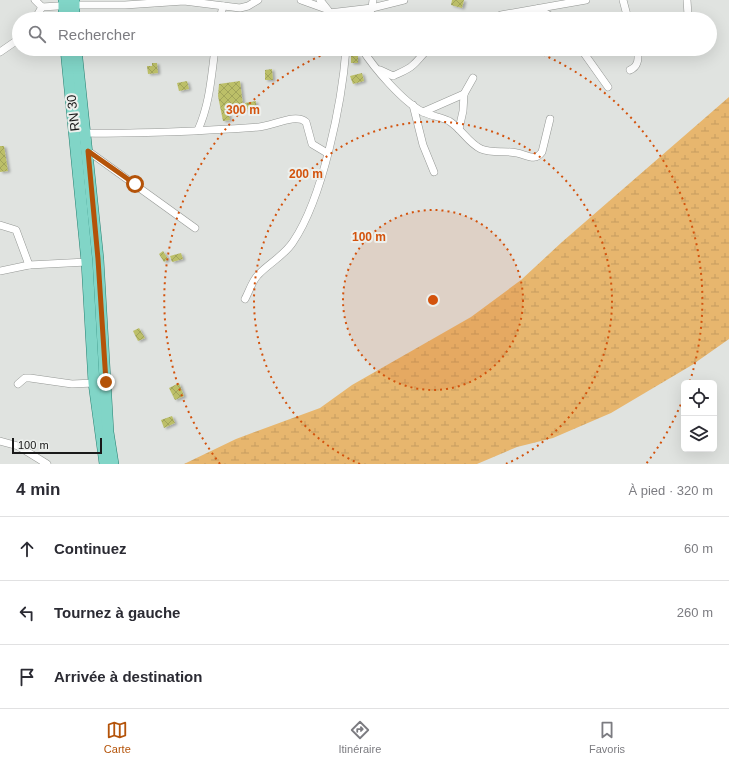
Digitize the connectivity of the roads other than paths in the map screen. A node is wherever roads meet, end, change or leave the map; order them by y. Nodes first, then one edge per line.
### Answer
1 (35, 0) edge
2 (258, 0) edge
3 (301, 0) edge
4 (320, 0) edge
5 (404, 0) edge
6 (586, 0) edge
7 (623, 0) edge
8 (687, 0) edge
9 (69, 3) edge
10 (233, 3) edge
11 (372, 4) edge
12 (223, 6) junction
13 (42, 7) junction
14 (538, 9) junction
15 (327, 11) junction
16 (39, 12) edge
17 (222, 12) edge
18 (520, 12) edge
19 (543, 12) edge
20 (626, 12) edge
21 (688, 12) edge
22 (12, 45) edge
23 (0, 52) edge
24 (67, 56) edge
25 (77, 56) edge
26 (215, 56) edge
27 (345, 56) edge
28 (368, 56) edge
29 (421, 56) edge
30 (586, 56) edge
31 (638, 56) edge
32 (378, 69) junction
33 (630, 70) dead end
34 (393, 76) junction
35 (473, 78) dead end
36 (392, 85) junction
37 (608, 87) dead end
38 (464, 94) junction
39 (414, 105) junction
40 (423, 112) junction
41 (550, 119) dead end
42 (459, 129) junction
43 (198, 130) junction
44 (85, 133) junction
45 (88, 151) junction
46 (327, 153) junction
47 (434, 172) dead end
48 (0, 225) edge
49 (195, 228) dead end
50 (87, 262) junction
51 (30, 264) junction
52 (0, 271) edge
53 (245, 299) dead end
54 (94, 383) junction
55 (18, 384) dead end
56 (0, 441) edge
57 (47, 464) edge
58 (105, 464) edge
59 (113, 464) edge

1 - 13 street
2 - 10 street
3 - 15 street
4 - 15 street
5 - 11 street
6 - 14 street
7 - 20 street
8 - 21 street
9 - 12 street
9 - 13 street
10 - 12 street
11 - 15 street
12 - 17 street
13 - 16 street
14 - 18 street
14 - 19 street
22 - 23 street
24 - 50 main road, RN 30 / RN 30
25 - 44 main road, RN 30
26 - 43 street
27 - 46 street
28 - 32 street
29 - 34 street
30 - 37 street
31 - 33 street
32 - 34 street
32 - 36 street
34 - 36 street
35 - 38 street
36 - 39 street
38 - 40 street
38 - 42 street
39 - 40 street
39 - 47 street
40 - 42 street
41 - 42 street
43 - 44 street
43 - 46 street
44 - 45 main road, RN 30
45 - 49 street
45 - 59 main road, RN 30
46 - 53 street
48 - 51 street
50 - 51 street
50 - 54 main road, RN 30 / RN 30
51 - 52 street
54 - 55 street
54 - 58 main road, RN 30 / RN 30
56 - 57 street

